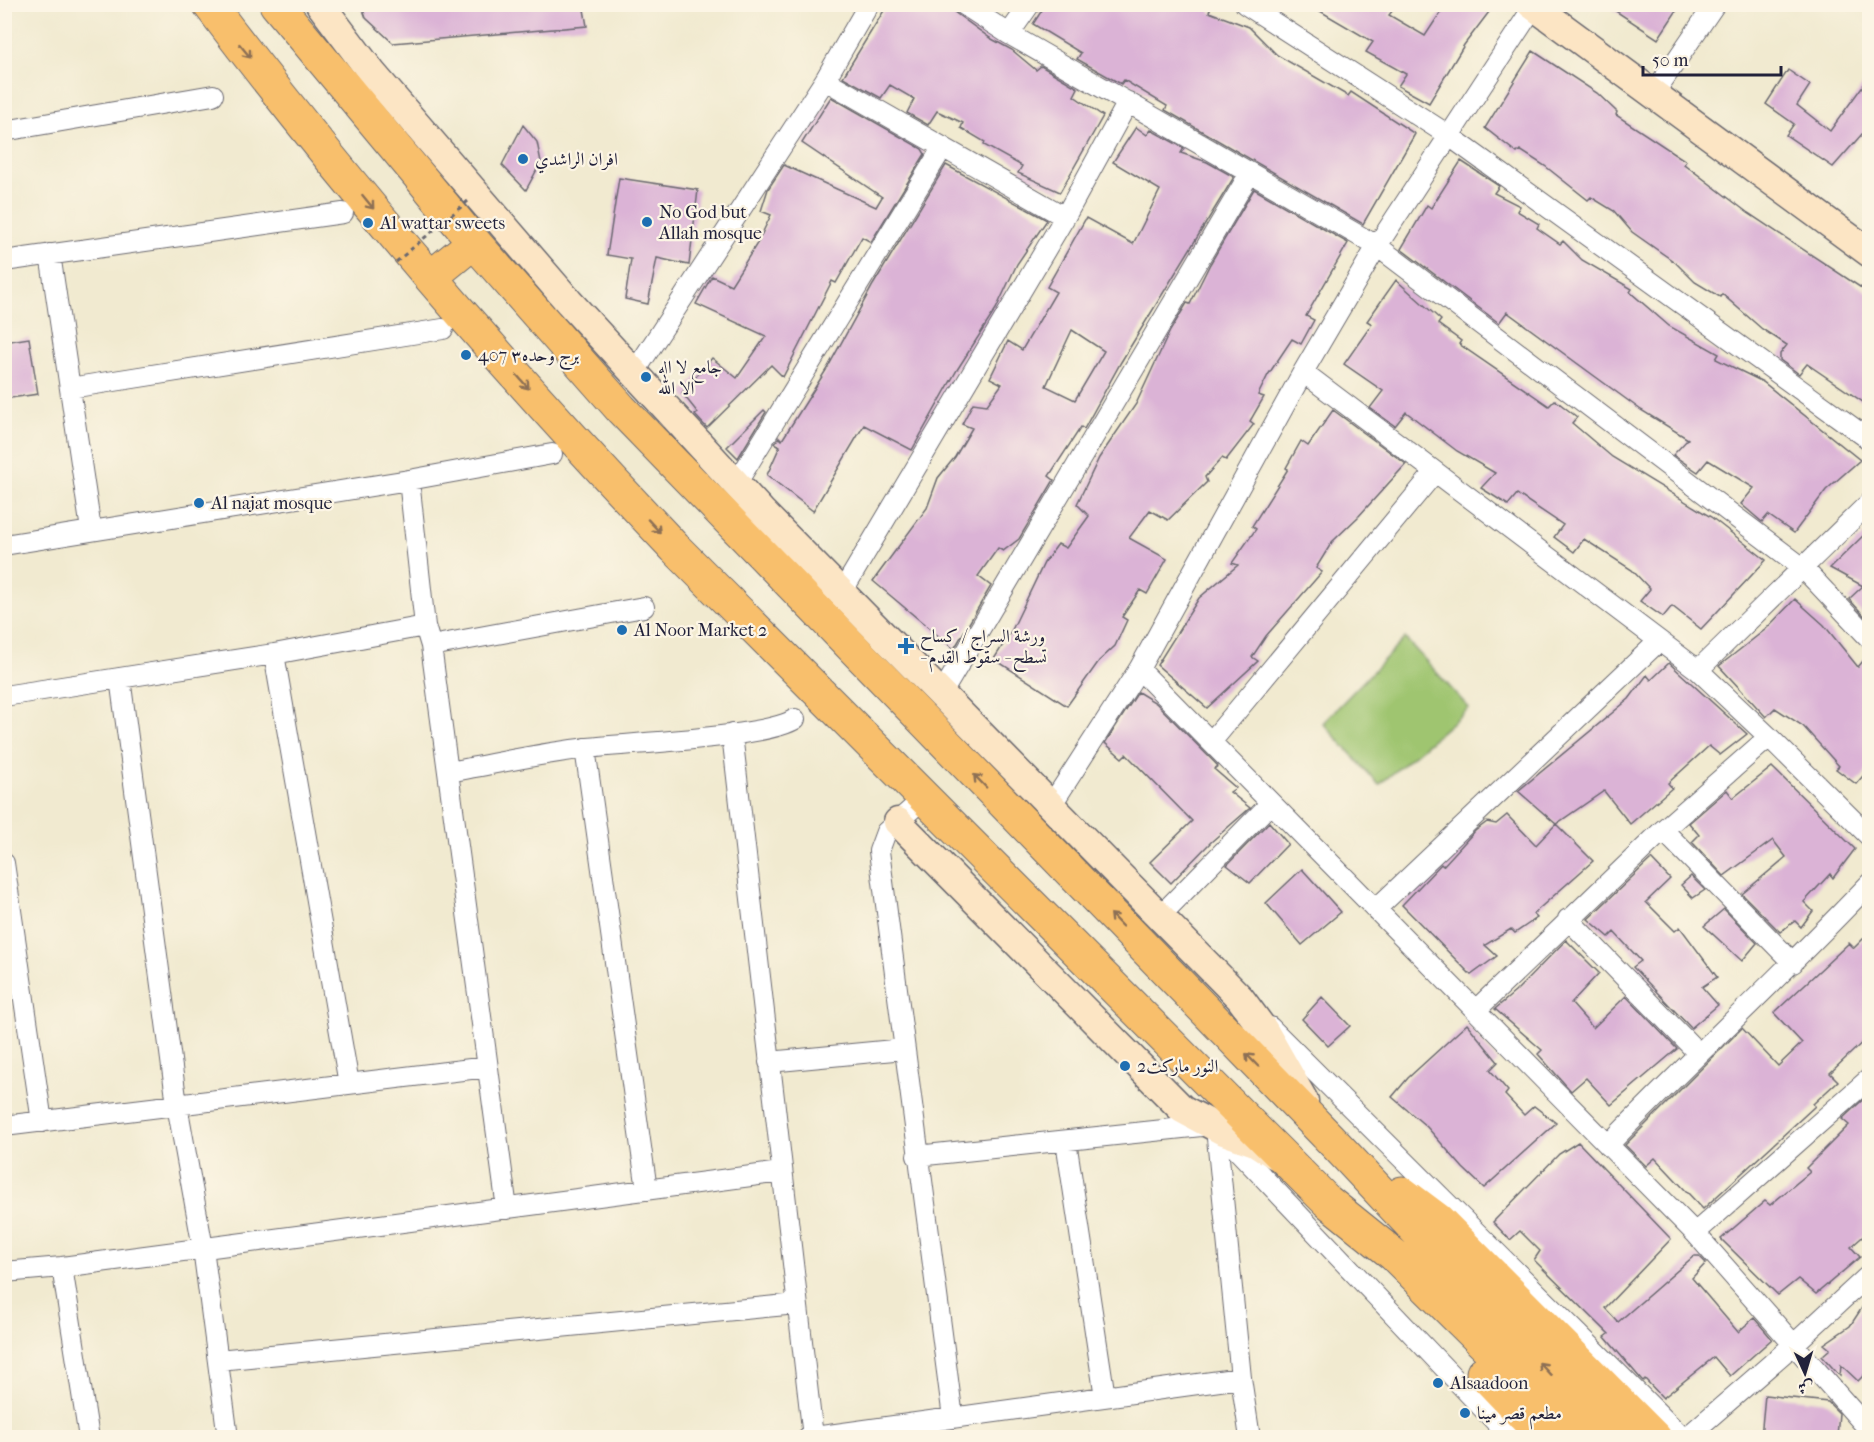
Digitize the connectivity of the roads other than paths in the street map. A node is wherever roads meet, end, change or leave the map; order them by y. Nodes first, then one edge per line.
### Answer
1 (209, 4) edge
2 (276, 4) edge
3 (320, 4) edge
4 (870, 4) edge
5 (963, 4) edge
6 (1030, 4) edge
7 (1245, 4) edge
8 (1715, 4) edge
9 (1533, 5) edge
10 (1010, 34) junction
11 (825, 80) junction
12 (1654, 93) junction
13 (213, 94) dead end
14 (1128, 102) junction
15 (4, 131) edge
16 (1448, 135) junction
17 (943, 147) junction
18 (1250, 173) junction
19 (343, 213) dead end
20 (1065, 217) junction
21 (474, 242) junction
22 (1377, 246) junction
23 (1869, 253) edge
24 (50, 254) junction
25 (4, 261) edge
26 (432, 277) junction
27 (443, 329) dead end
28 (1303, 372) junction
29 (634, 373) junction
30 (70, 388) junction
31 (1869, 440) edge
32 (552, 454) dead end
33 (1435, 472) junction
34 (409, 480) junction
35 (736, 484) junction
36 (1869, 502) edge
37 (91, 530) junction
38 (4, 544) edge
39 (1803, 568) junction
40 (842, 592) junction
41 (644, 607) dead end
42 (425, 626) junction
43 (1869, 639) edge
44 (1659, 641) junction
45 (431, 646) junction
46 (274, 654) junction
47 (1139, 669) junction
48 (1698, 670) junction
49 (120, 678) junction
50 (942, 693) junction
51 (4, 696) edge
52 (795, 718) dead end
53 (732, 734) junction
54 (1769, 737) junction
55 (1211, 742) junction
56 (585, 748) junction
57 (448, 772) junction
58 (924, 798) junction
59 (1271, 803) junction
60 (1052, 804) junction
61 (898, 822) junction
62 (1663, 830) junction
63 (1869, 837) edge
64 (4, 864) edge
65 (1869, 883) edge
66 (1376, 909) junction
67 (1161, 915) junction
68 (1568, 919) junction
69 (1793, 963) junction
70 (1240, 998) junction
71 (1476, 1010) junction
72 (904, 1049) junction
73 (1697, 1052) junction
74 (769, 1062) junction
75 (487, 1067) junction
76 (1869, 1078) edge
77 (349, 1084) junction
78 (177, 1105) junction
79 (42, 1122) junction
80 (4, 1126) edge
81 (1214, 1126) junction
82 (1066, 1141) junction
83 (1608, 1145) junction
84 (1337, 1146) junction
85 (917, 1156) junction
86 (1359, 1170) junction
87 (781, 1172) junction
88 (647, 1190) junction
89 (1316, 1190) junction
90 (507, 1209) junction
91 (1695, 1233) junction
92 (203, 1248) junction
93 (62, 1267) junction
94 (4, 1272) edge
95 (1869, 1274) edge
96 (797, 1304) junction
97 (1792, 1346) junction
98 (218, 1360) junction
99 (1241, 1378) junction
100 (1105, 1397) junction
101 (953, 1418) junction
102 (1869, 1426) edge
103 (1569, 1428) edge
104 (88, 1437) edge
105 (228, 1437) edge
106 (810, 1437) edge
107 (1250, 1437) edge
108 (1511, 1437) edge
109 (1611, 1437) edge
110 (1655, 1437) edge
111 (1684, 1437) edge

1 -> 26 highway
2 - 21 highway
3 - 29 main road
4 - 11 street
5 - 10 street
6 - 10 street
7 - 16 street
8 - 12 street
9 - 12 main road
9 - 16 street
10 - 14 street
11 - 17 street
11 - 29 street
12 - 23 main road
13 - 15 street
14 - 18 street
14 - 20 street
16 - 22 street
16 - 31 street
17 - 20 street
17 - 35 street
18 - 22 street
18 - 50 street
19 - 24 street
20 - 40 street
21 - 26 highway
84 -> 21 highway
22 - 28 street
22 - 39 street
24 - 25 street
24 - 30 street
26 -> 58 highway
27 - 30 street
28 - 33 street
28 - 47 street
29 - 35 main road
30 - 37 street
32 - 34 street
33 - 44 street
33 - 55 street
34 - 37 street
34 - 42 street
35 - 40 main road
36 - 39 street
37 - 38 street
39 - 43 street
39 - 48 street
40 - 50 main road
41 - 45 street
42 - 45 street
42 - 46 street
44 - 48 street
44 - 66 street
45 - 57 street
46 - 49 street
46 - 77 street
47 - 55 street
47 - 60 street
48 - 54 street
49 - 51 street
49 - 78 street
50 - 60 main road
52 - 53 street
53 - 56 street
53 - 74 street
54 - 62 street
54 - 63 street
55 - 59 street
56 - 57 street
56 - 88 street
57 - 75 street
58 - 61 street
58 - 89 highway
59 - 66 street
59 - 67 street
60 - 67 main road
61 - 72 street
61 - 81 main road
62 - 68 street
62 - 69 street
64 - 79 street
65 - 69 street
66 - 71 street
67 - 70 main road
68 - 71 street
68 - 73 street
69 - 73 street
70 - 84 main road
70 - 111 street
71 - 83 street
72 - 74 street
72 - 85 street
73 - 83 street
74 - 87 street
75 - 77 street
75 - 90 street
76 - 91 street
77 - 78 street
78 - 79 street
78 - 92 street
79 - 80 street
81 - 82 street
81 - 89 main road
81 - 99 street
81 - 108 street
82 - 85 street
82 - 100 street
83 - 91 street
84 - 86 highway
85 - 101 street
103 -> 86 highway
86 - 110 highway
87 - 88 street
87 - 96 street
88 - 90 street
89 - 103 highway
90 - 92 street
91 - 97 street
92 - 93 street
92 - 98 street
93 - 94 street
93 - 104 street
95 - 97 street
96 - 98 street
96 - 106 street
97 - 102 street
97 - 111 street
98 - 105 street
99 - 100 street
99 - 107 street
100 - 101 street
101 - 106 street
103 - 109 highway

